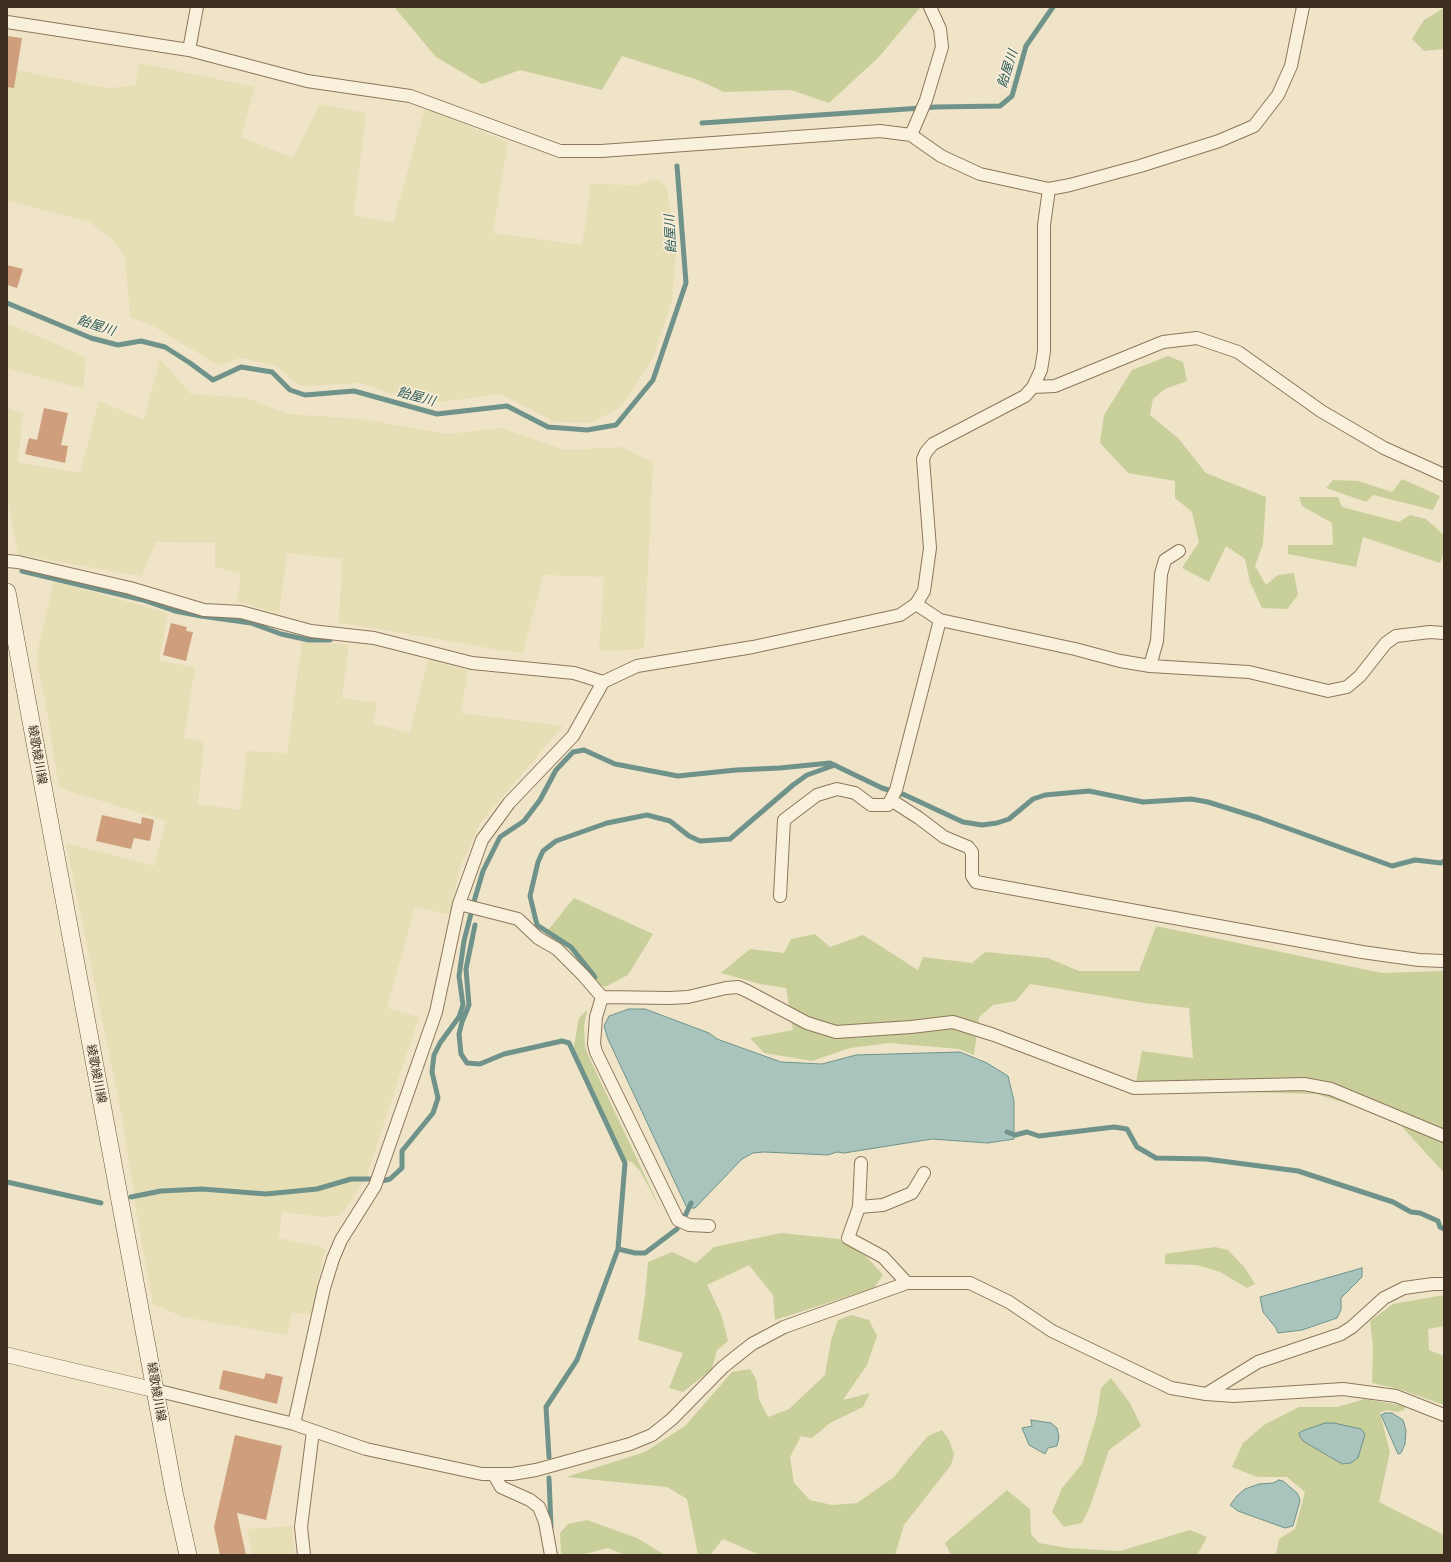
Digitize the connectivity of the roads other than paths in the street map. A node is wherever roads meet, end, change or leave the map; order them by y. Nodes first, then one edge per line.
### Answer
1 (197, 7) edge
2 (930, 7) edge
3 (1303, 7) edge
4 (7, 22) edge
5 (189, 50) junction
6 (911, 135) junction
7 (1049, 189) junction
8 (1033, 387) junction
9 (1444, 475) edge
10 (1179, 551) dead end
11 (7, 561) edge
12 (7, 592) edge
13 (916, 604) junction
14 (940, 620) junction
15 (1444, 633) edge
16 (1150, 666) junction
17 (603, 682) junction
18 (893, 795) junction
19 (780, 896) dead end
20 (468, 906) junction
21 (1444, 961) edge
22 (602, 997) junction
23 (1444, 1136) edge
24 (861, 1164) dead end
25 (924, 1173) dead end
26 (859, 1207) junction
27 (710, 1226) dead end
28 (907, 1282) junction
29 (1444, 1284) edge
30 (7, 1355) edge
31 (155, 1390) junction
32 (1206, 1394) junction
33 (1444, 1415) edge
34 (294, 1424) junction
35 (313, 1431) junction
36 (494, 1475) junction
37 (188, 1555) edge
38 (304, 1555) edge
39 (551, 1555) edge

1 - 5 street
2 - 6 street
3 - 7 street
4 - 5 street
5 - 6 street
6 - 7 street
7 - 8 street
8 - 9 street
8 - 13 street
10 - 16 street
11 - 17 street
12 - 31 main road, 綾歌綾川線
13 - 14 street
13 - 17 street
14 - 16 street
14 - 18 street
15 - 16 street
17 - 20 street
18 - 19 street
18 - 21 street
20 - 22 street
20 - 34 street
22 - 23 street
22 - 27 street
24 - 26 street
25 - 26 street
26 - 28 street
28 - 32 street
28 - 36 street
29 - 32 street
30 - 31 street
31 - 34 street
31 - 37 main road, 綾歌綾川線
32 - 33 street
34 - 35 street
35 - 36 street
35 - 38 street
36 - 39 street

